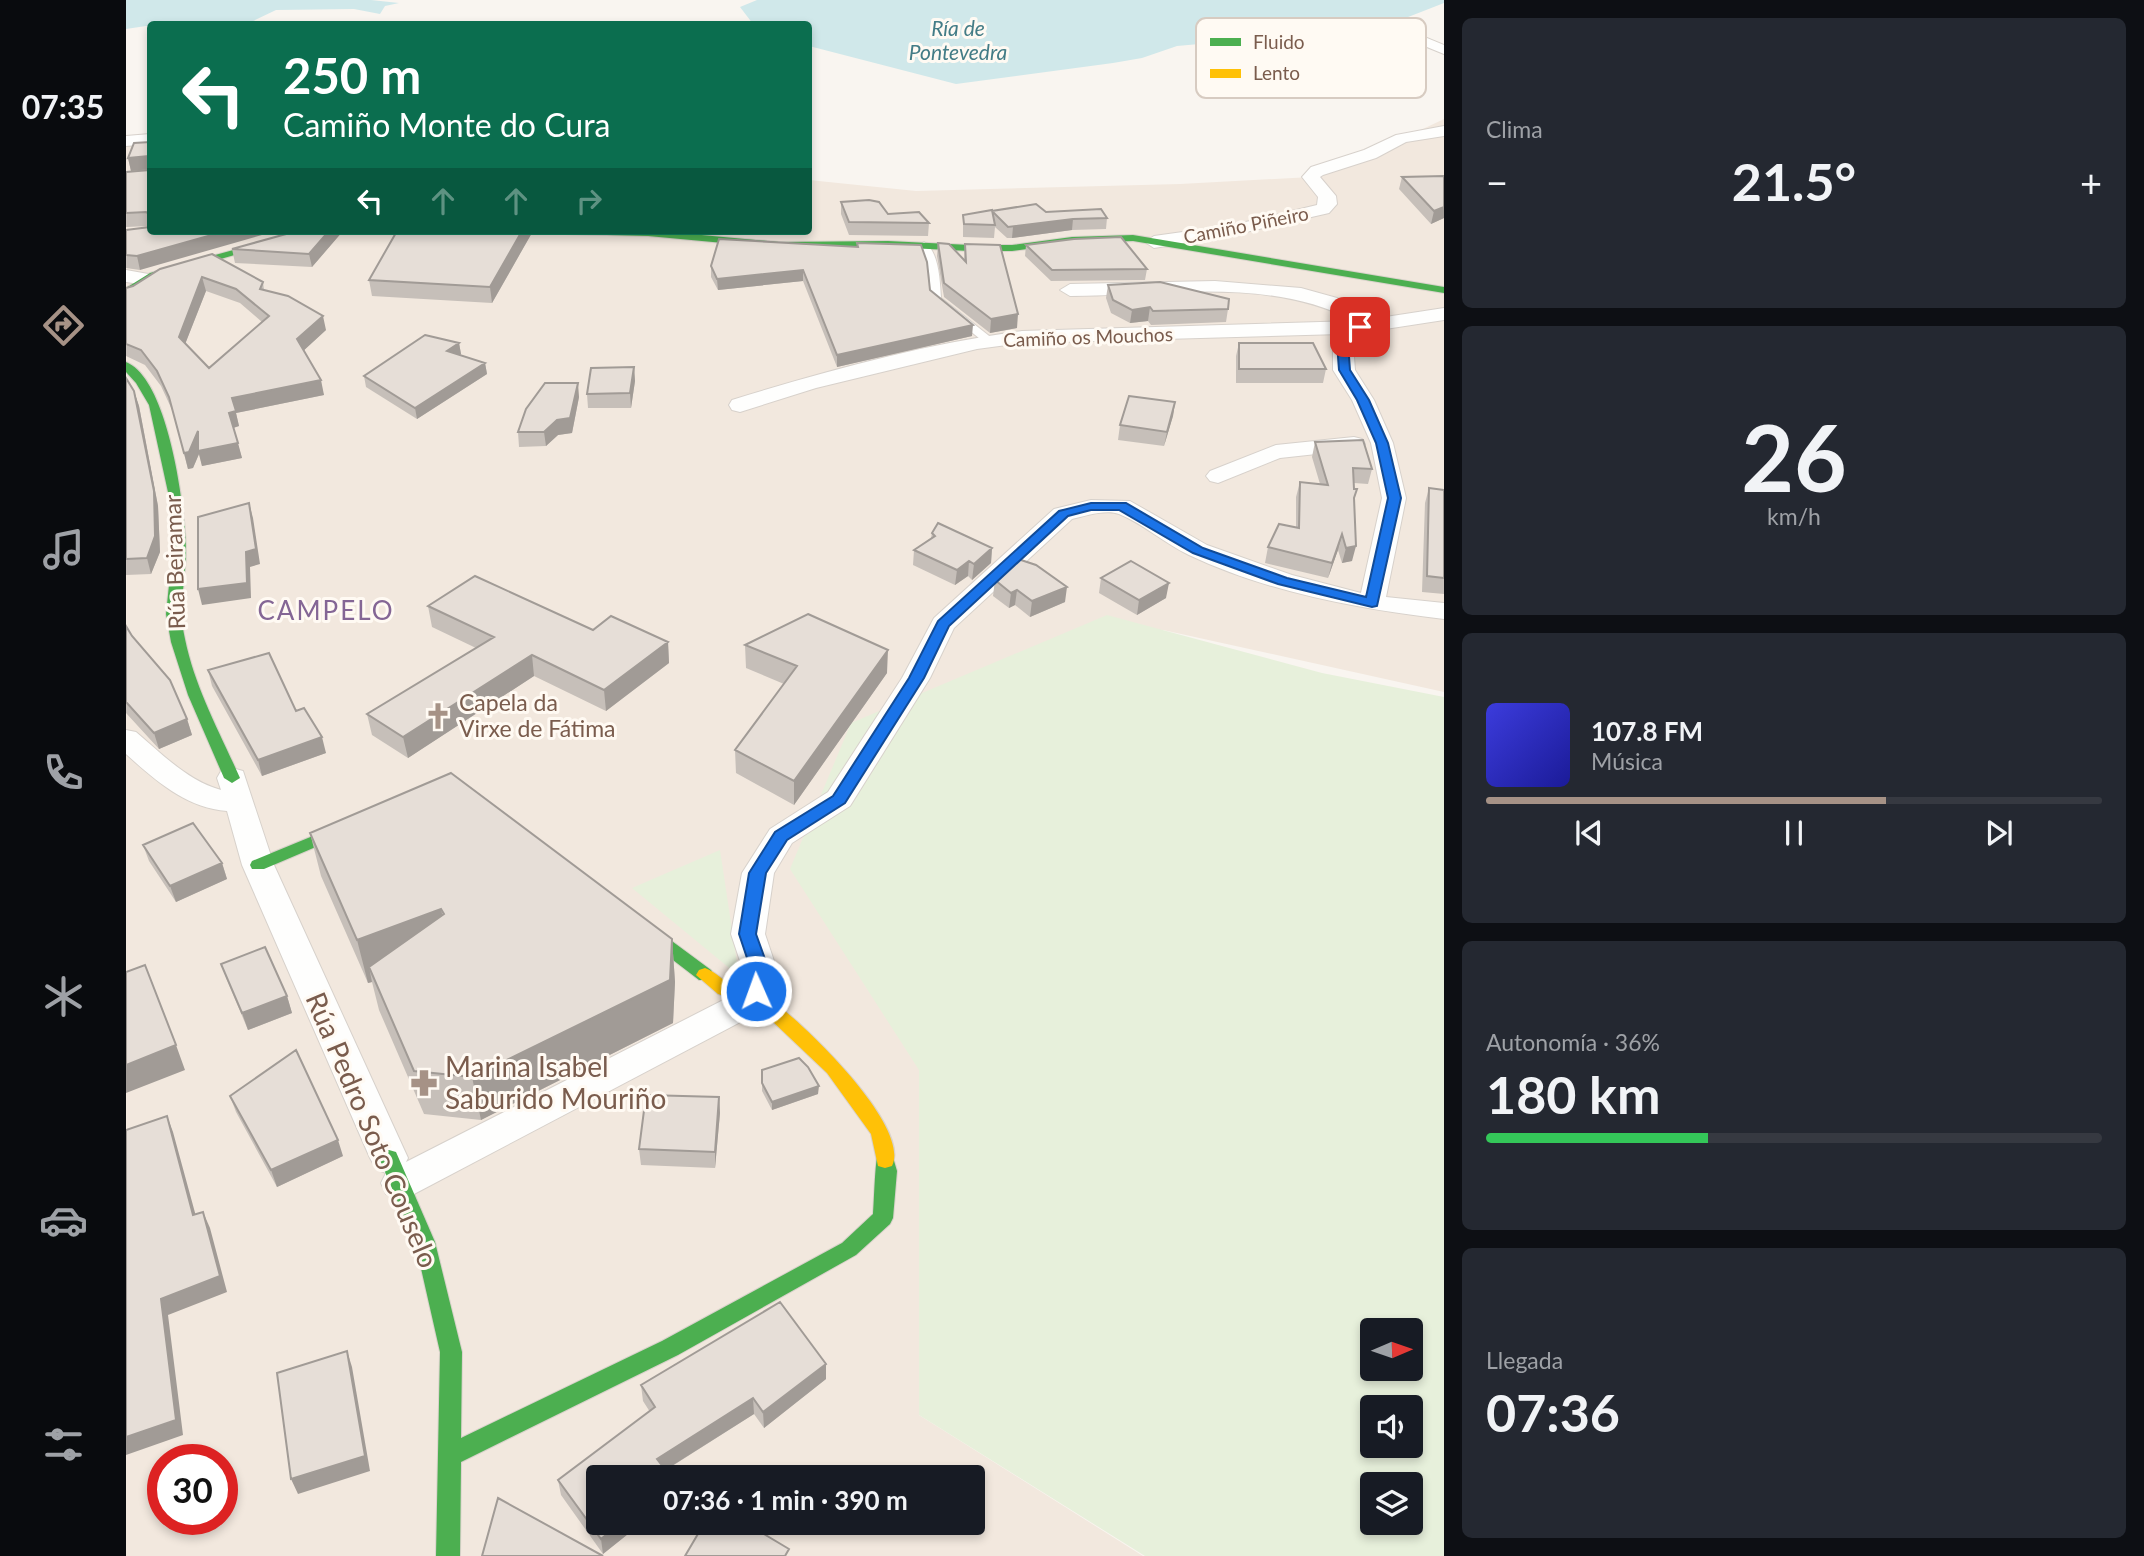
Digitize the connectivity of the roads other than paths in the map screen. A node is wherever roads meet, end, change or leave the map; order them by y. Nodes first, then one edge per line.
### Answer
1 (1426, 42) edge
2 (1444, 50) edge
3 (1444, 131) edge
4 (147, 139) edge
5 (126, 141) edge
6 (286, 235) edge
7 (670, 235) edge
8 (1154, 242) junction
9 (924, 245) junction
10 (1164, 275) dead end
11 (126, 276) edge
12 (147, 279) junction
13 (1203, 287) junction
14 (1070, 290) dead end
15 (1444, 290) edge
16 (126, 293) edge
17 (1444, 314) edge
18 (1368, 326) junction
19 (989, 341) junction
20 (126, 365) edge
21 (740, 405) dead end
22 (1382, 443) junction
23 (1218, 476) dead end
24 (1372, 603) junction
25 (1444, 611) edge
26 (126, 739) edge
27 (235, 790) junction
28 (374, 816) edge
29 (258, 865) junction
30 (620, 911) edge
31 (755, 999) junction
32 (394, 1170) junction
33 (450, 1454) junction
34 (448, 1556) edge

1 - 2 street
3 - 8 street, Camiño Piñeiro
4 - 5 street
6 - 12 street
7 - 9 street
8 - 9 street
8 - 15 street
9 - 19 lane
10 - 13 street
11 - 12 street
12 - 16 street
13 - 14 street
13 - 18 street
17 - 18 street, Camiño os Mouchos
18 - 19 street, Camiño os Mouchos
18 - 22 street
19 - 21 street, Camiño os Mouchos
20 - 27 street, Rúa Beiramar
22 - 23 street
22 - 24 street
24 - 25 street
24 - 31 street
26 - 27 street
27 - 29 street, Rúa Pedro Soto Couselo
28 - 29 street
29 - 32 street, Rúa Pedro Soto Couselo
30 - 31 street
31 - 32 street
31 - 33 street
32 - 33 street, Rúa Pedro Soto Couselo
33 - 34 street, Rúa Pedro Soto Couselo

